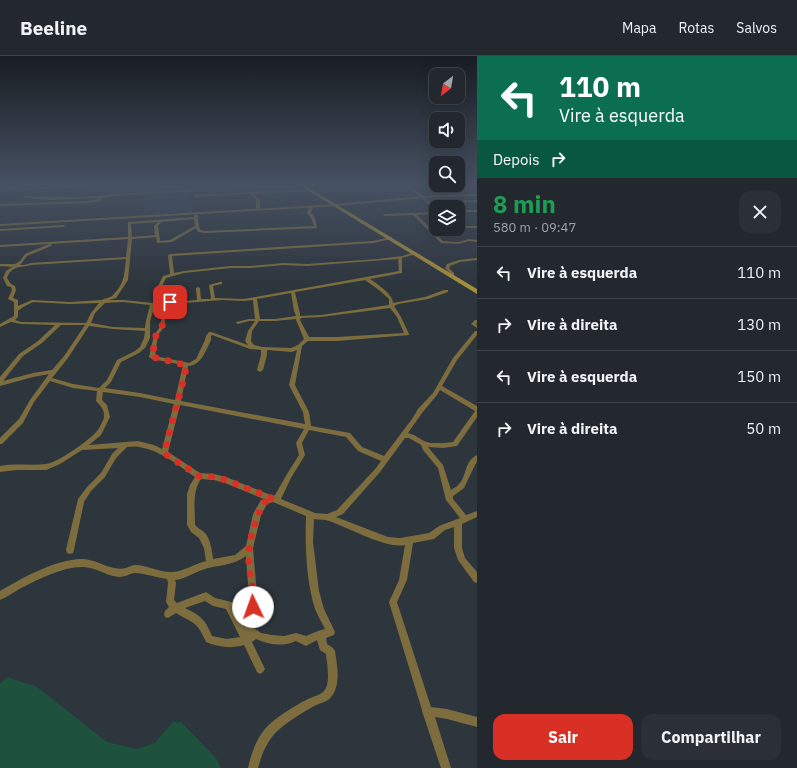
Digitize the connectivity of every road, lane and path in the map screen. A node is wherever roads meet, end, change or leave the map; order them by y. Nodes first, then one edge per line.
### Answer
1 (125, 218) edge
2 (163, 218) edge
3 (183, 218) edge
4 (208, 218) edge
5 (313, 218) edge
6 (358, 218) edge
7 (418, 218) edge
8 (197, 220) junction
9 (160, 221) junction
10 (57, 222) junction
11 (173, 223) dead end
12 (18, 224) junction
13 (0, 225) edge
14 (63, 226) dead end
15 (426, 226) joint
16 (477, 226) edge
17 (54, 227) junction
18 (465, 227) edge
19 (13, 229) junction
20 (0, 230) edge
21 (0, 236) edge
22 (158, 236) junction
23 (391, 238) junction
24 (130, 239) junction
25 (477, 242) edge
26 (57, 243) junction
27 (0, 246) edge
28 (415, 253) junction
29 (400, 257) junction
30 (128, 258) junction
31 (477, 260) edge
32 (0, 265) edge
33 (16, 266) junction
34 (172, 275) junction
35 (453, 277) junction
36 (366, 278) junction
37 (220, 282) dead end
38 (198, 288) dead end
39 (446, 291) dead end
40 (293, 292) junction
41 (477, 292) edge
42 (255, 299) junction
43 (211, 300) junction
44 (164, 301) junction
45 (199, 301) junction
46 (170, 302) junction
47 (102, 303) junction
48 (153, 304) junction
49 (390, 306) junction
50 (17, 310) junction
51 (299, 317) junction
52 (10, 320) junction
53 (258, 320) junction
54 (477, 321) edge
55 (238, 323) dead end
56 (59, 324) junction
57 (88, 324) junction
58 (0, 326) edge
59 (477, 328) edge
60 (147, 330) junction
61 (477, 332) edge
62 (307, 339) junction
63 (300, 346) junction
64 (264, 349) junction
65 (186, 365) junction
66 (260, 370) dead end
67 (54, 372) junction
68 (7, 374) junction
69 (25, 377) junction
70 (48, 380) junction
71 (0, 381) edge
72 (0, 384) edge
73 (439, 388) junction
74 (100, 390) junction
75 (176, 402) junction
76 (477, 410) edge
77 (308, 427) junction
78 (404, 434) junction
79 (0, 442) edge
80 (424, 444) junction
81 (124, 446) junction
82 (81, 448) junction
83 (164, 453) junction
84 (477, 458) edge
85 (386, 460) junction
86 (0, 469) edge
87 (199, 476) junction
88 (449, 495) junction
89 (274, 499) junction
90 (310, 514) junction
91 (477, 514) edge
92 (327, 517) junction
93 (462, 520) junction
94 (410, 540) junction
95 (248, 548) junction
96 (70, 550) dead end
97 (210, 564) junction
98 (170, 576) junction
99 (477, 579) edge
100 (0, 596) edge
101 (175, 608) junction
102 (168, 614) dead end
103 (321, 634) junction
104 (255, 635) junction
105 (245, 642) junction
106 (260, 669) dead end
107 (426, 711) junction
108 (477, 722) edge
109 (253, 768) edge
110 (446, 768) edge

1 - 10 street
2 - 9 street
3 - 8 street
4 - 8 street
5 - 8 street
6 - 23 main road
7 - 15 street
8 - 9 street
8 - 11 street
8 - 22 street
9 - 22 street
9 - 24 street
10 - 12 street
10 - 17 street
12 - 13 street
12 - 19 street
14 - 17 street
15 - 25 street
16 - 18 street
17 - 19 street
19 - 20 street
19 - 21 street
22 - 24 street
23 - 28 main road
23 - 34 street
24 - 26 street
24 - 30 street
26 - 27 street
26 - 33 street
28 - 29 street
28 - 35 main road
29 - 34 street
29 - 36 street
30 - 33 street
30 - 47 street
31 - 35 street
32 - 33 street
33 - 50 street
34 - 44 street
35 - 41 main road
36 - 40 street
36 - 49 street
37 - 43 street
38 - 45 street
39 - 49 street
40 - 42 street
40 - 51 street
42 - 43 street
42 - 53 street
43 - 45 street
44 - 46 street
44 - 48 street
45 - 46 street
46 - 65 street
47 - 48 street
47 - 50 street
47 - 57 street
48 - 60 street
49 - 51 street
49 - 62 street
50 - 52 street
51 - 53 street
51 - 62 street
52 - 56 street
52 - 58 street
53 - 55 street
53 - 64 street
54 - 59 street
56 - 57 street
56 - 68 street
57 - 60 street
57 - 67 street
60 - 74 street
61 - 73 street
62 - 63 street
63 - 64 street
63 - 77 street
64 - 65 street
64 - 66 street
65 - 75 street
67 - 69 street
67 - 70 street
68 - 69 street
68 - 71 street
69 - 72 street
70 - 74 street
70 - 79 street
73 - 76 street
73 - 78 street
74 - 75 street
74 - 82 street
75 - 77 street
75 - 83 street
76 - 80 street
77 - 85 street
77 - 89 street
78 - 80 street
78 - 85 street
80 - 88 street
81 - 82 street
81 - 83 street
81 - 96 street
82 - 86 street
83 - 87 street
84 - 88 street
85 - 92 street
87 - 89 street
87 - 97 street
88 - 93 street
89 - 90 street
89 - 95 street
90 - 92 street
90 - 103 street
91 - 93 street
92 - 94 street
93 - 94 street
93 - 99 street
94 - 107 street
95 - 97 street
95 - 104 street
97 - 98 street
98 - 100 street
98 - 101 street
101 - 102 street
101 - 105 street
101 - 105 street
103 - 104 street
103 - 109 street
104 - 105 street
105 - 106 street
107 - 108 street
107 - 110 street

